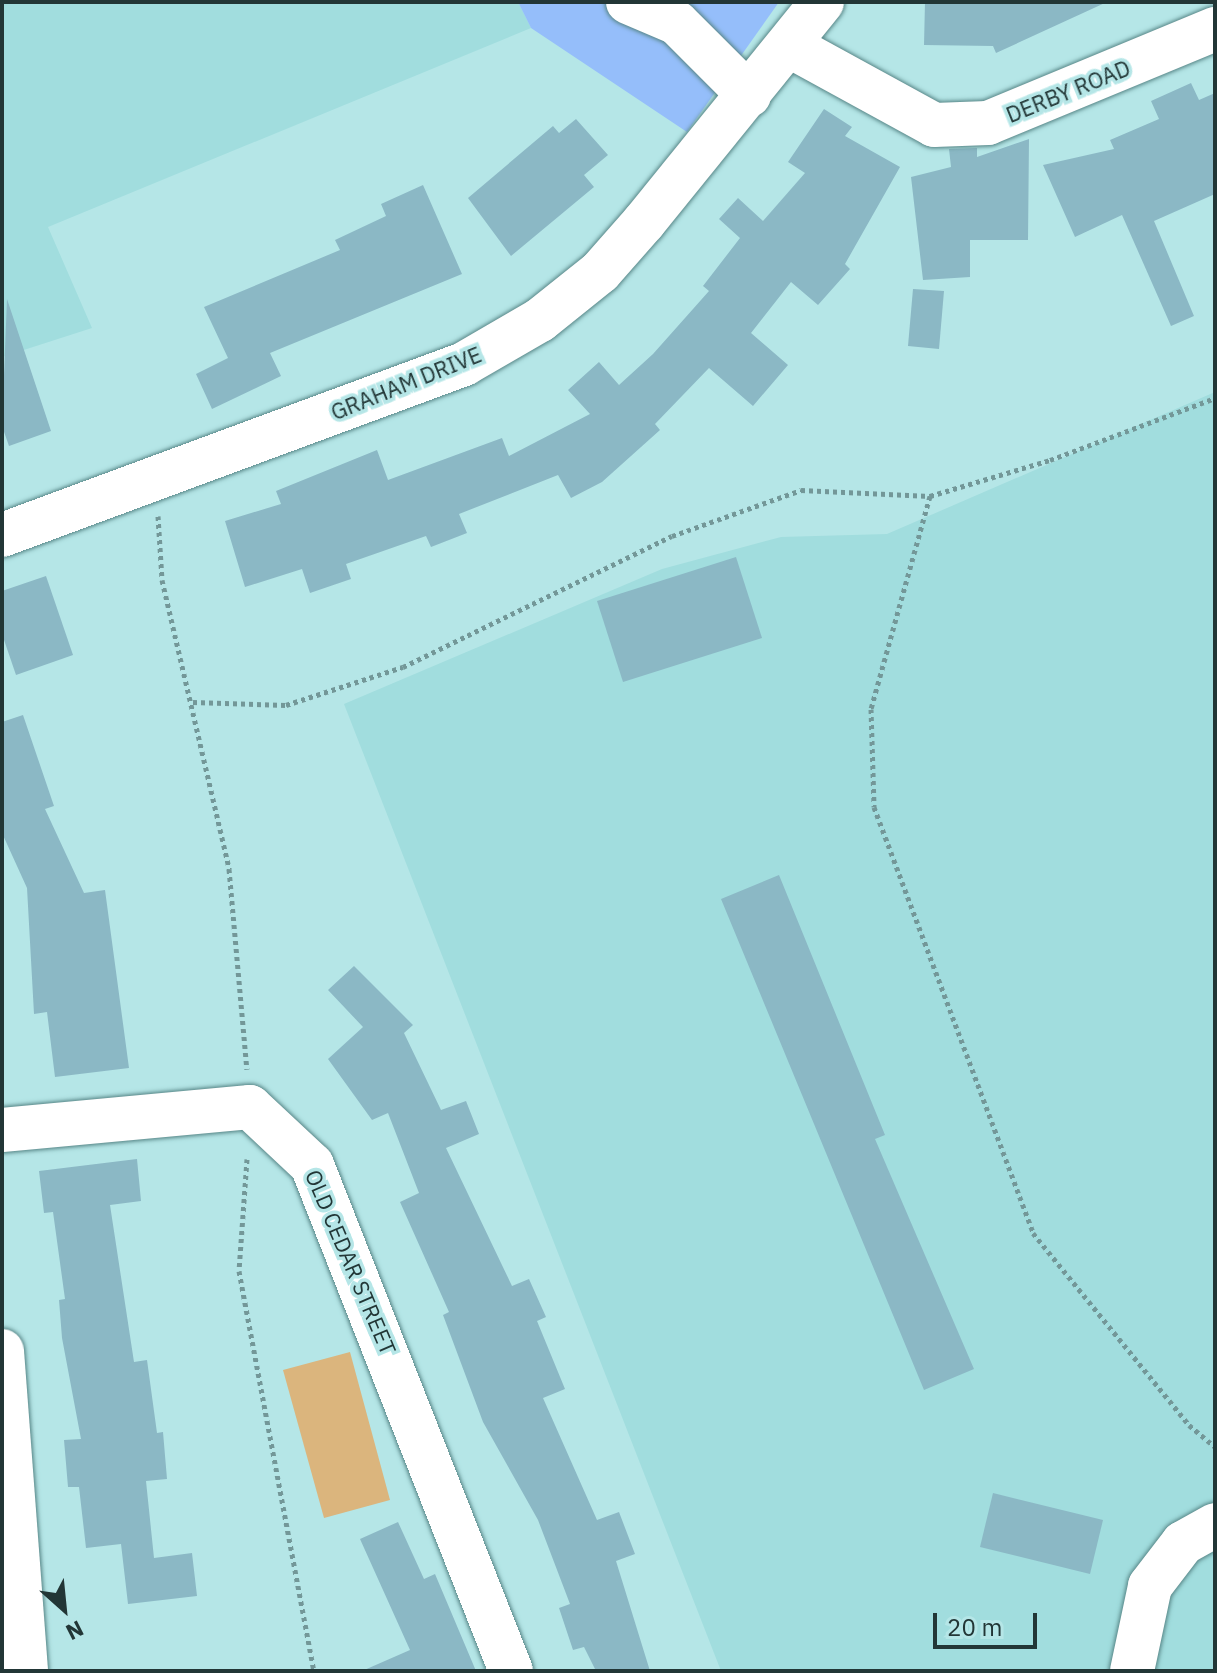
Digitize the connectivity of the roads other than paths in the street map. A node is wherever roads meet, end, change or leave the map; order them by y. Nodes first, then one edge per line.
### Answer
1 (628, 2) edge
2 (822, 2) edge
3 (1215, 29) edge
4 (790, 46) junction
5 (749, 95) junction
6 (2, 535) edge
7 (2, 1130) edge
8 (2, 1351) edge
9 (6, 1466) edge
10 (1215, 1525) edge
11 (26, 1671) edge
12 (511, 1671) edge
13 (1132, 1671) edge

1 - 5 street
2 - 4 street, GRAHAM DRIVE
3 - 4 street, DERBY ROAD
4 - 5 street, GRAHAM DRIVE
5 - 6 street, GRAHAM DRIVE
7 - 12 street, OLD CEDAR STREET
8 - 9 street
9 - 11 street
10 - 13 street

